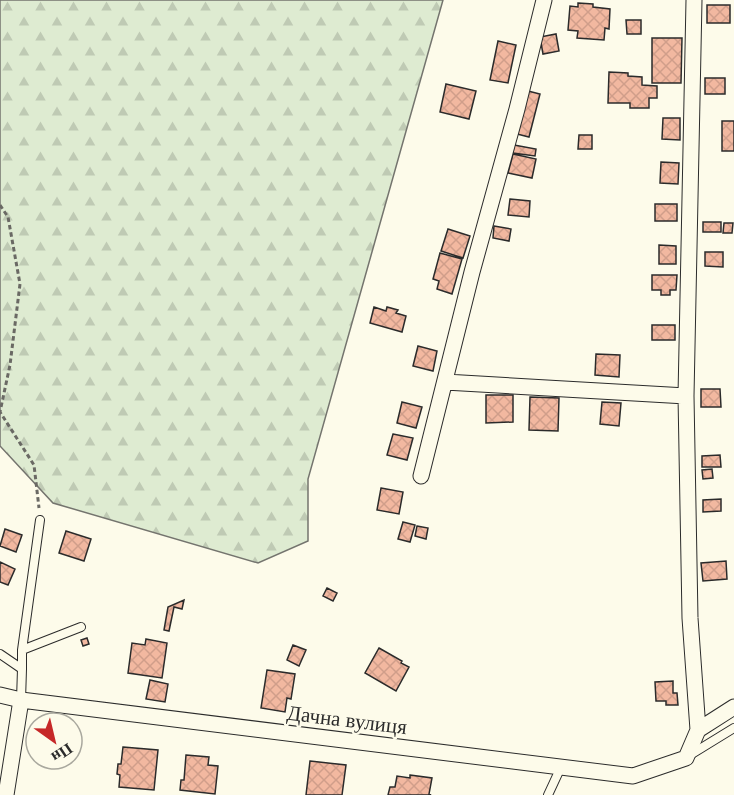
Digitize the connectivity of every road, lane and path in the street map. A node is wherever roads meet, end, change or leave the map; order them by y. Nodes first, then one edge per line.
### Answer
1 (544, 0) edge
2 (694, 0) edge
3 (0, 205) edge
4 (445, 382) junction
5 (686, 396) junction
6 (421, 476) dead end
7 (40, 520) joint
8 (81, 627) dead end
9 (22, 650) junction
10 (0, 654) edge
11 (22, 669) junction
12 (0, 695) edge
13 (21, 700) junction
14 (734, 707) edge
15 (734, 728) edge
16 (698, 730) junction
17 (686, 758) junction
18 (561, 767) junction
19 (6, 795) edge
20 (548, 795) edge

1 - 4 street
2 - 5 street
3 - 7 path
4 - 5 street
4 - 6 street
5 - 16 street
7 - 9 lane
8 - 9 lane
9 - 11 lane
10 - 11 lane
11 - 13 lane
12 - 13 street, Дачна вулиця
13 - 18 street, Дачна вулиця
13 - 19 street
14 - 16 street
15 - 17 lane
16 - 17 street
17 - 18 street, Дачна вулиця
18 - 20 lane

